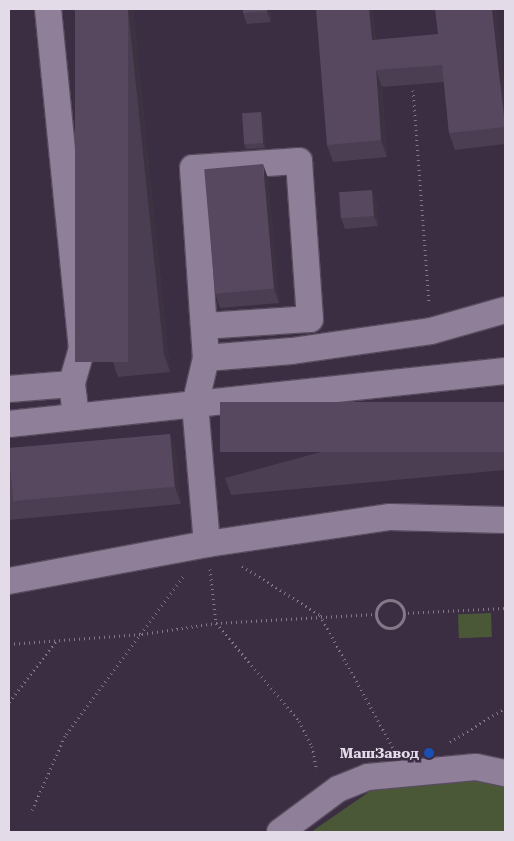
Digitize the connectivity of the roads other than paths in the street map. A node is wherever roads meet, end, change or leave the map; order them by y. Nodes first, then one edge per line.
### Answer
1 (48, 9) edge
2 (505, 310) edge
3 (204, 326) junction
4 (206, 358) junction
5 (505, 371) edge
6 (72, 384) junction
7 (9, 389) edge
8 (195, 405) junction
9 (76, 417) junction
10 (9, 424) edge
11 (505, 520) edge
12 (207, 544) junction
13 (9, 581) edge
14 (505, 773) edge
15 (280, 832) edge

1 - 6 lane
2 - 4 lane
3 - 3 lane
3 - 4 lane
4 - 8 lane
5 - 8 lane
6 - 7 lane
6 - 9 lane
8 - 9 lane
8 - 12 lane
9 - 10 lane
11 - 12 lane
12 - 13 lane
14 - 15 lane

